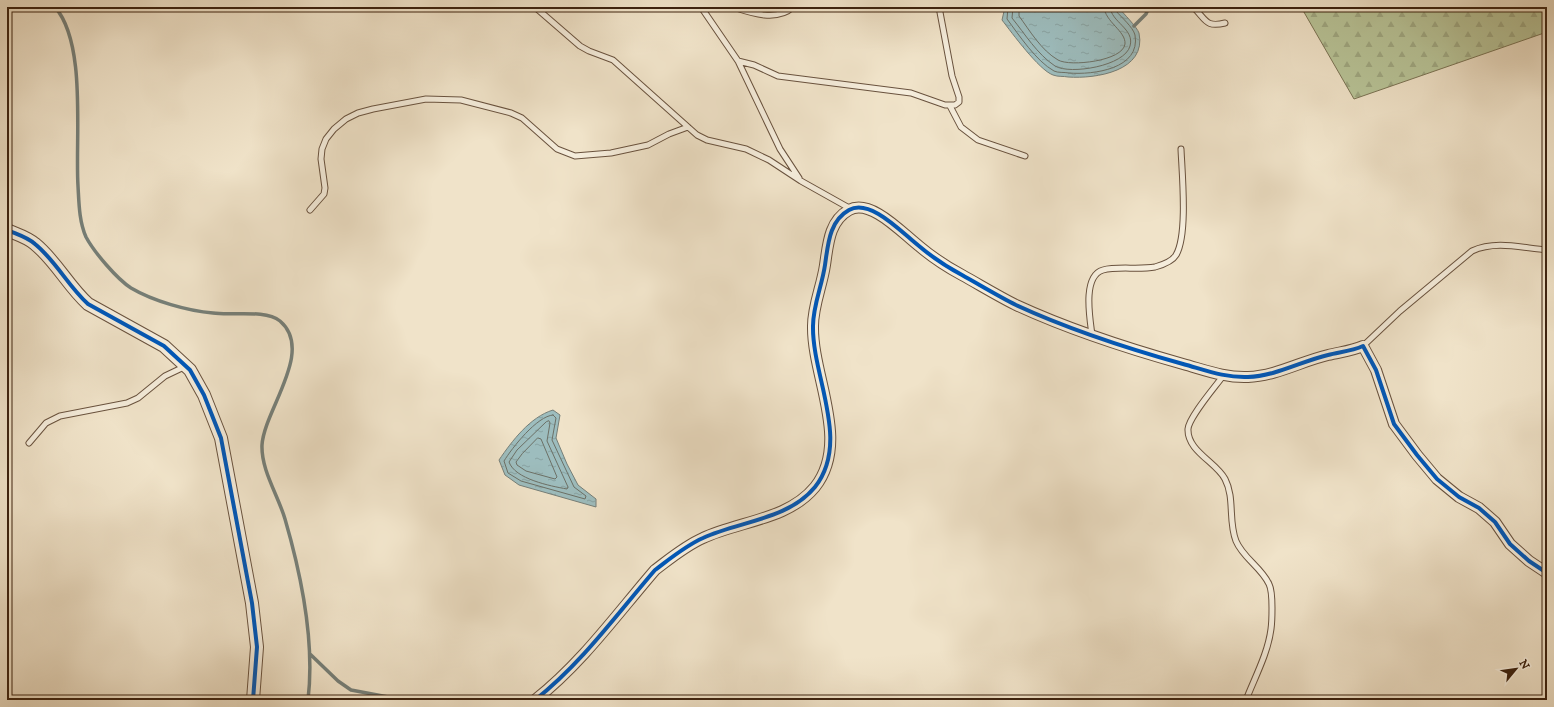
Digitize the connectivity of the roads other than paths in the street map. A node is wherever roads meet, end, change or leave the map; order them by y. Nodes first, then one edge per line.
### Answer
1 (535, 7) edge
2 (701, 7) edge
3 (733, 7) edge
4 (793, 7) edge
5 (939, 7) edge
6 (1193, 7) edge
7 (1225, 23) dead end
8 (738, 61) junction
9 (950, 106) junction
10 (688, 127) junction
11 (1181, 149) dead end
12 (1025, 156) dead end
13 (801, 181) junction
14 (851, 209) junction
15 (310, 210) dead end
16 (7, 230) edge
17 (1547, 250) edge
18 (1092, 334) junction
19 (1363, 346) junction
20 (186, 366) junction
21 (1223, 376) junction
22 (29, 443) dead end
23 (1547, 572) edge
24 (253, 700) edge
25 (535, 700) edge
26 (1246, 700) edge

1 - 10 lane
2 - 8 lane
3 - 4 lane
5 - 9 lane
6 - 7 lane
8 - 9 lane
8 - 13 lane
9 - 12 lane
10 - 13 lane
10 - 15 lane
11 - 18 lane
13 - 14 lane
14 - 18 street
14 - 25 street
16 - 20 street
17 - 19 lane
18 - 21 street
19 - 21 street
19 - 23 street
20 - 22 lane
20 - 24 street
21 - 26 lane

